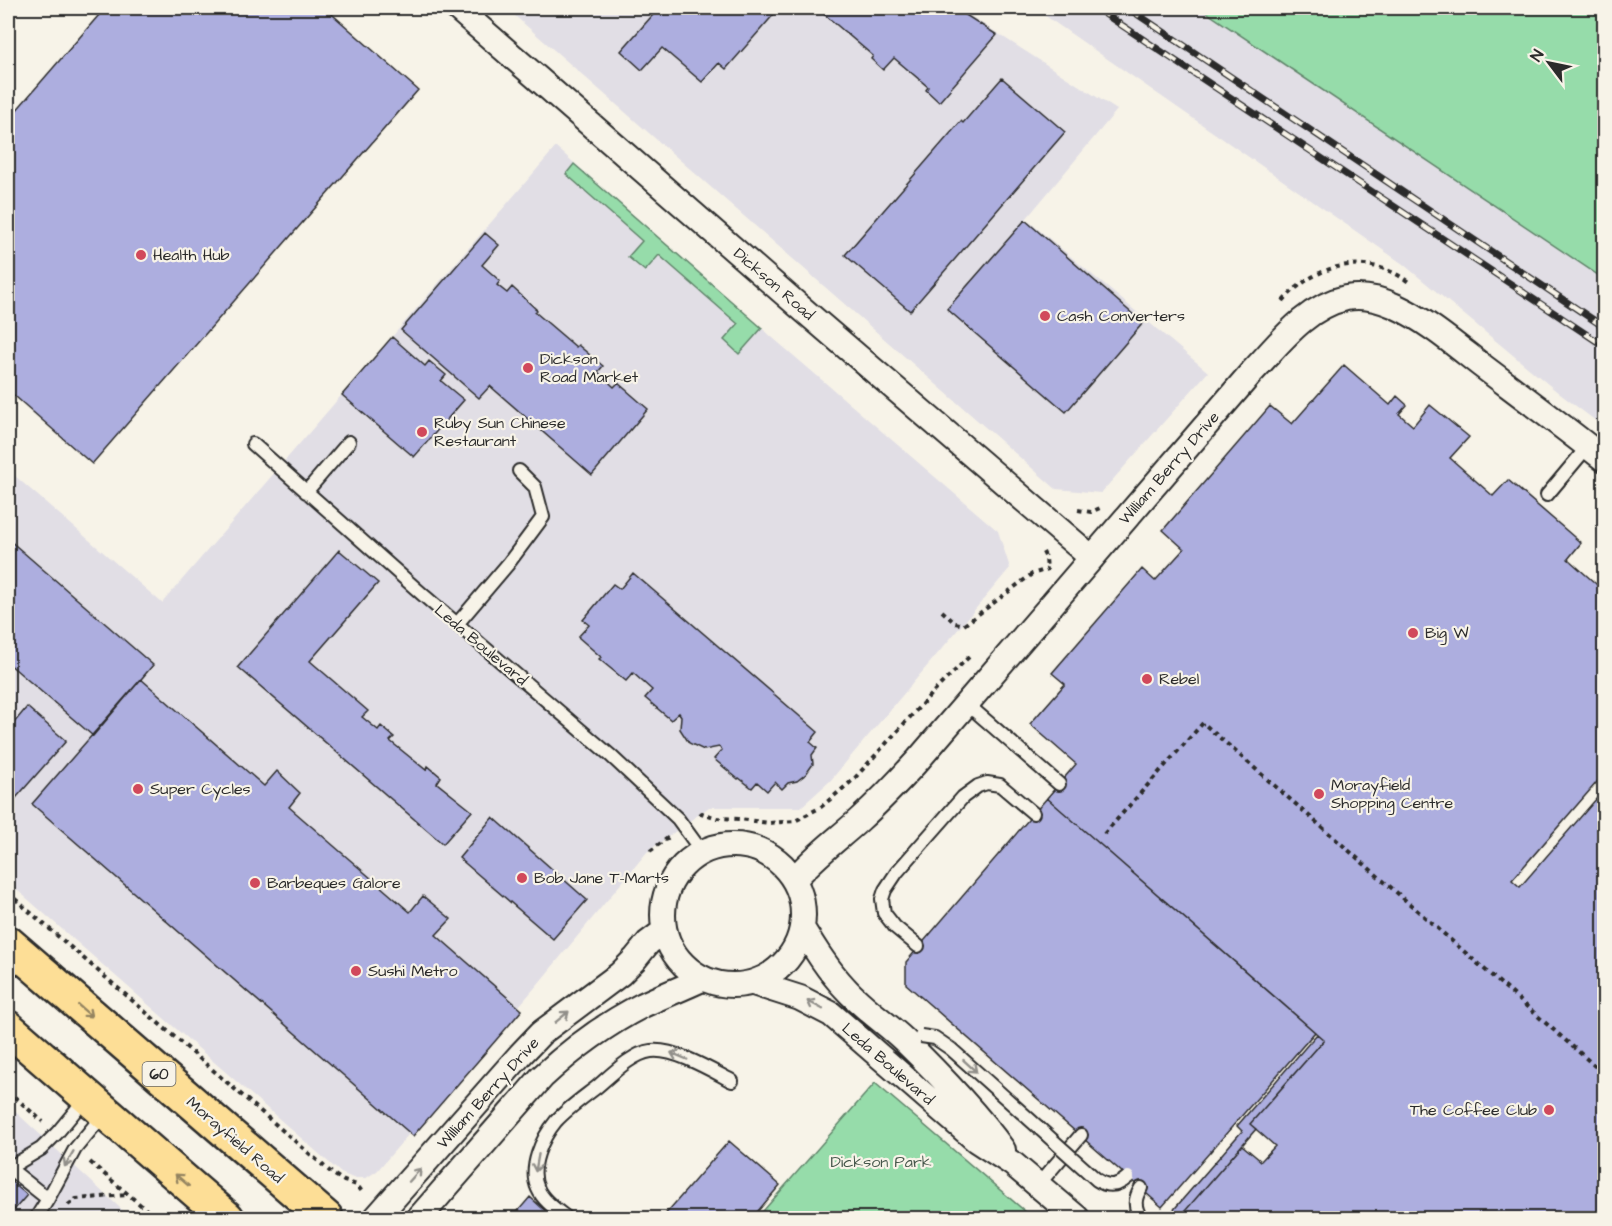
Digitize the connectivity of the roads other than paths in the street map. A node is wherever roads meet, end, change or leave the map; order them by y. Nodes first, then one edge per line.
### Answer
1 (457, 8) edge
2 (349, 442) dead end
3 (253, 444) dead end
4 (1596, 452) edge
5 (519, 471) dead end
6 (306, 492) junction
7 (1547, 495) dead end
8 (1092, 558) junction
9 (457, 624) junction
10 (967, 704) junction
11 (1059, 784) dead end
12 (1033, 813) dead end
13 (702, 852) junction
14 (794, 880) junction
15 (802, 928) junction
16 (664, 931) junction
17 (8, 943) edge
18 (918, 946) dead end
19 (702, 979) junction
20 (753, 983) junction
21 (860, 1004) junction
22 (8, 1028) edge
23 (912, 1038) junction
24 (861, 1041) junction
25 (732, 1081) dead end
26 (96, 1105) junction
27 (1081, 1135) dead end
28 (1012, 1164) junction
29 (8, 1167) edge
30 (1128, 1177) dead end
31 (1038, 1185) junction
32 (1141, 1188) dead end
33 (48, 1199) junction
34 (36, 1218) edge
35 (227, 1218) edge
36 (326, 1218) edge
37 (376, 1218) edge
38 (419, 1218) edge
39 (567, 1218) edge
40 (1077, 1218) edge
41 (1141, 1218) edge

1 - 8 street, Dickson Road
2 - 6 lane
3 - 6 lane, Leda Boulevard
4 - 7 lane
4 - 8 street, William Berry Drive
5 - 9 lane
6 - 9 lane, Leda Boulevard
8 - 10 street, William Berry Drive
9 - 13 lane, Leda Boulevard
10 - 11 lane
10 - 14 street, William Berry Drive
12 - 18 lane
13 - 14 street
13 - 16 street
14 - 15 street
15 - 20 street
15 - 21 street, Leda Boulevard
16 - 19 street
37 -> 16 street, William Berry Drive
17 -> 36 main road, Morayfield Road / 60
19 - 20 street
19 - 38 street, William Berry Drive
24 -> 20 street, Leda Boulevard
21 - 23 street, Leda Boulevard
21 - 24 lane
22 - 26 main road
23 - 28 street, Leda Boulevard
23 -> 30 lane, bridge
24 - 28 street, Leda Boulevard
25 -> 39 lane
26 - 29 lane
26 -> 33 lane
35 -> 26 main road
27 - 31 lane
28 - 31 street, Leda Boulevard
29 - 33 lane
31 - 40 street, Leda Boulevard
32 - 41 lane
33 - 34 lane

